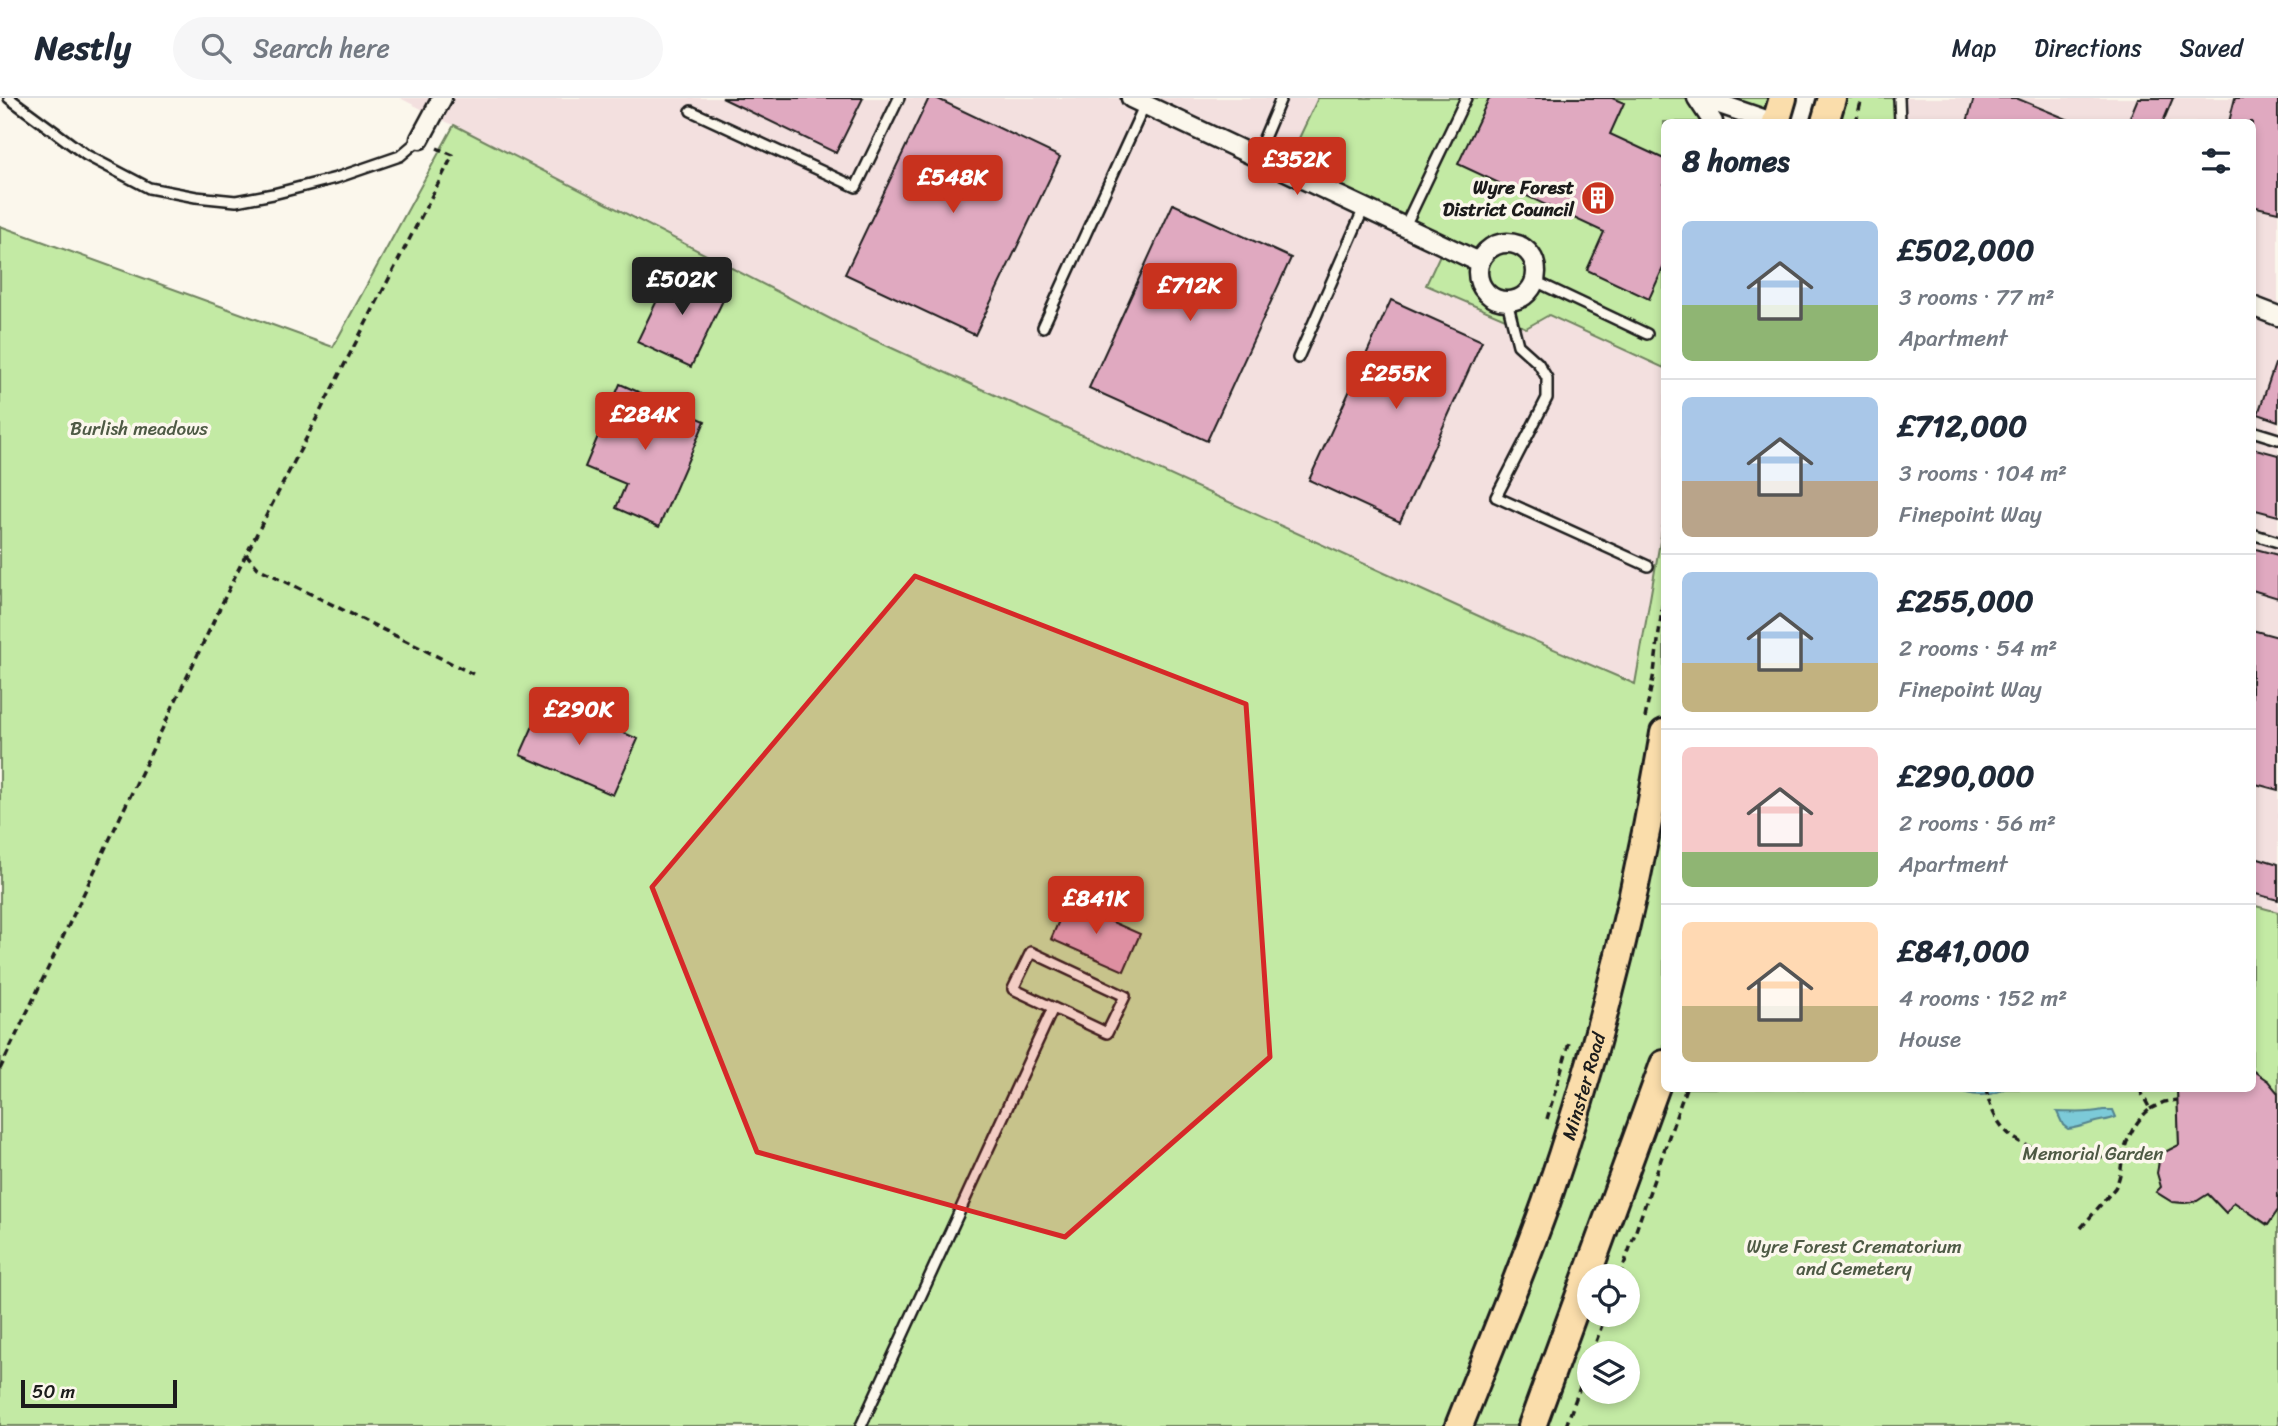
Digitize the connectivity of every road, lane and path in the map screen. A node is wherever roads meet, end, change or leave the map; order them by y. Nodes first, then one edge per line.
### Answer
1 (9, 98) edge
2 (442, 98) edge
3 (900, 98) edge
4 (1282, 98) edge
5 (1465, 98) edge
6 (1697, 98) edge
7 (1702, 98) edge
8 (1783, 98) edge
9 (1832, 98) edge
10 (1862, 98) edge
11 (1899, 98) edge
12 (1138, 101) edge
13 (691, 111) dead end
14 (1711, 119) edge
15 (1765, 119) edge
16 (1775, 119) edge
17 (1826, 119) edge
18 (1857, 119) edge
19 (1900, 119) edge
20 (420, 139) junction
21 (1256, 157) junction
22 (1364, 208) junction
23 (1405, 226) junction
24 (1479, 262) junction
25 (1535, 281) junction
26 (1507, 301) junction
27 (2256, 308) edge
28 (2278, 316) edge
29 (1043, 327) dead end
30 (1647, 334) dead end
31 (1298, 358) dead end
32 (2256, 432) edge
33 (2278, 439) edge
34 (2256, 535) edge
35 (2278, 542) edge
36 (246, 554) junction
37 (1648, 566) dead end
38 (1661, 617) edge
39 (473, 674) dead end
40 (1653, 730) edge
41 (1053, 1008) junction
42 (1569, 1042) dead end
43 (0, 1069) edge
44 (1661, 1073) edge
45 (1665, 1092) edge
46 (1685, 1092) edge
47 (1987, 1092) edge
48 (2141, 1092) edge
49 (2177, 1100) dead end
50 (2150, 1109) junction
51 (1546, 1120) dead end
52 (1638, 1138) junction
53 (2122, 1158) junction
54 (2081, 1228) dead end
55 (1624, 1264) edge
56 (1577, 1395) edge
57 (862, 1426) edge
58 (1459, 1426) edge
59 (1532, 1426) edge
60 (1566, 1426) edge

1 - 20 lane
2 - 20 street
3 - 13 lane
4 - 21 lane
5 - 23 lane
6 - 14 street
7 - 15 street
8 - 16 main road
9 - 17 main road
10 - 18 path
11 - 19 lane
12 - 21 street
12 - 29 lane
20 - 36 path
21 - 22 street
22 - 23 street
22 - 31 lane
23 - 24 street
24 - 25 street
24 - 26 street
25 - 26 street
25 - 30 lane
26 - 37 lane
27 - 28 street
32 - 33 lane
34 - 35 lane
36 - 39 path
36 - 43 path
38 - 40 path
40 - 58 main road, Minster Road
41 - 41 lane
41 - 57 lane
42 - 51 path
44 - 52 main road
45 - 52 lane
46 - 55 path
47 - 53 path
48 - 50 path
49 - 50 path
50 - 53 path
52 - 59 main road
53 - 54 path
56 - 60 path

